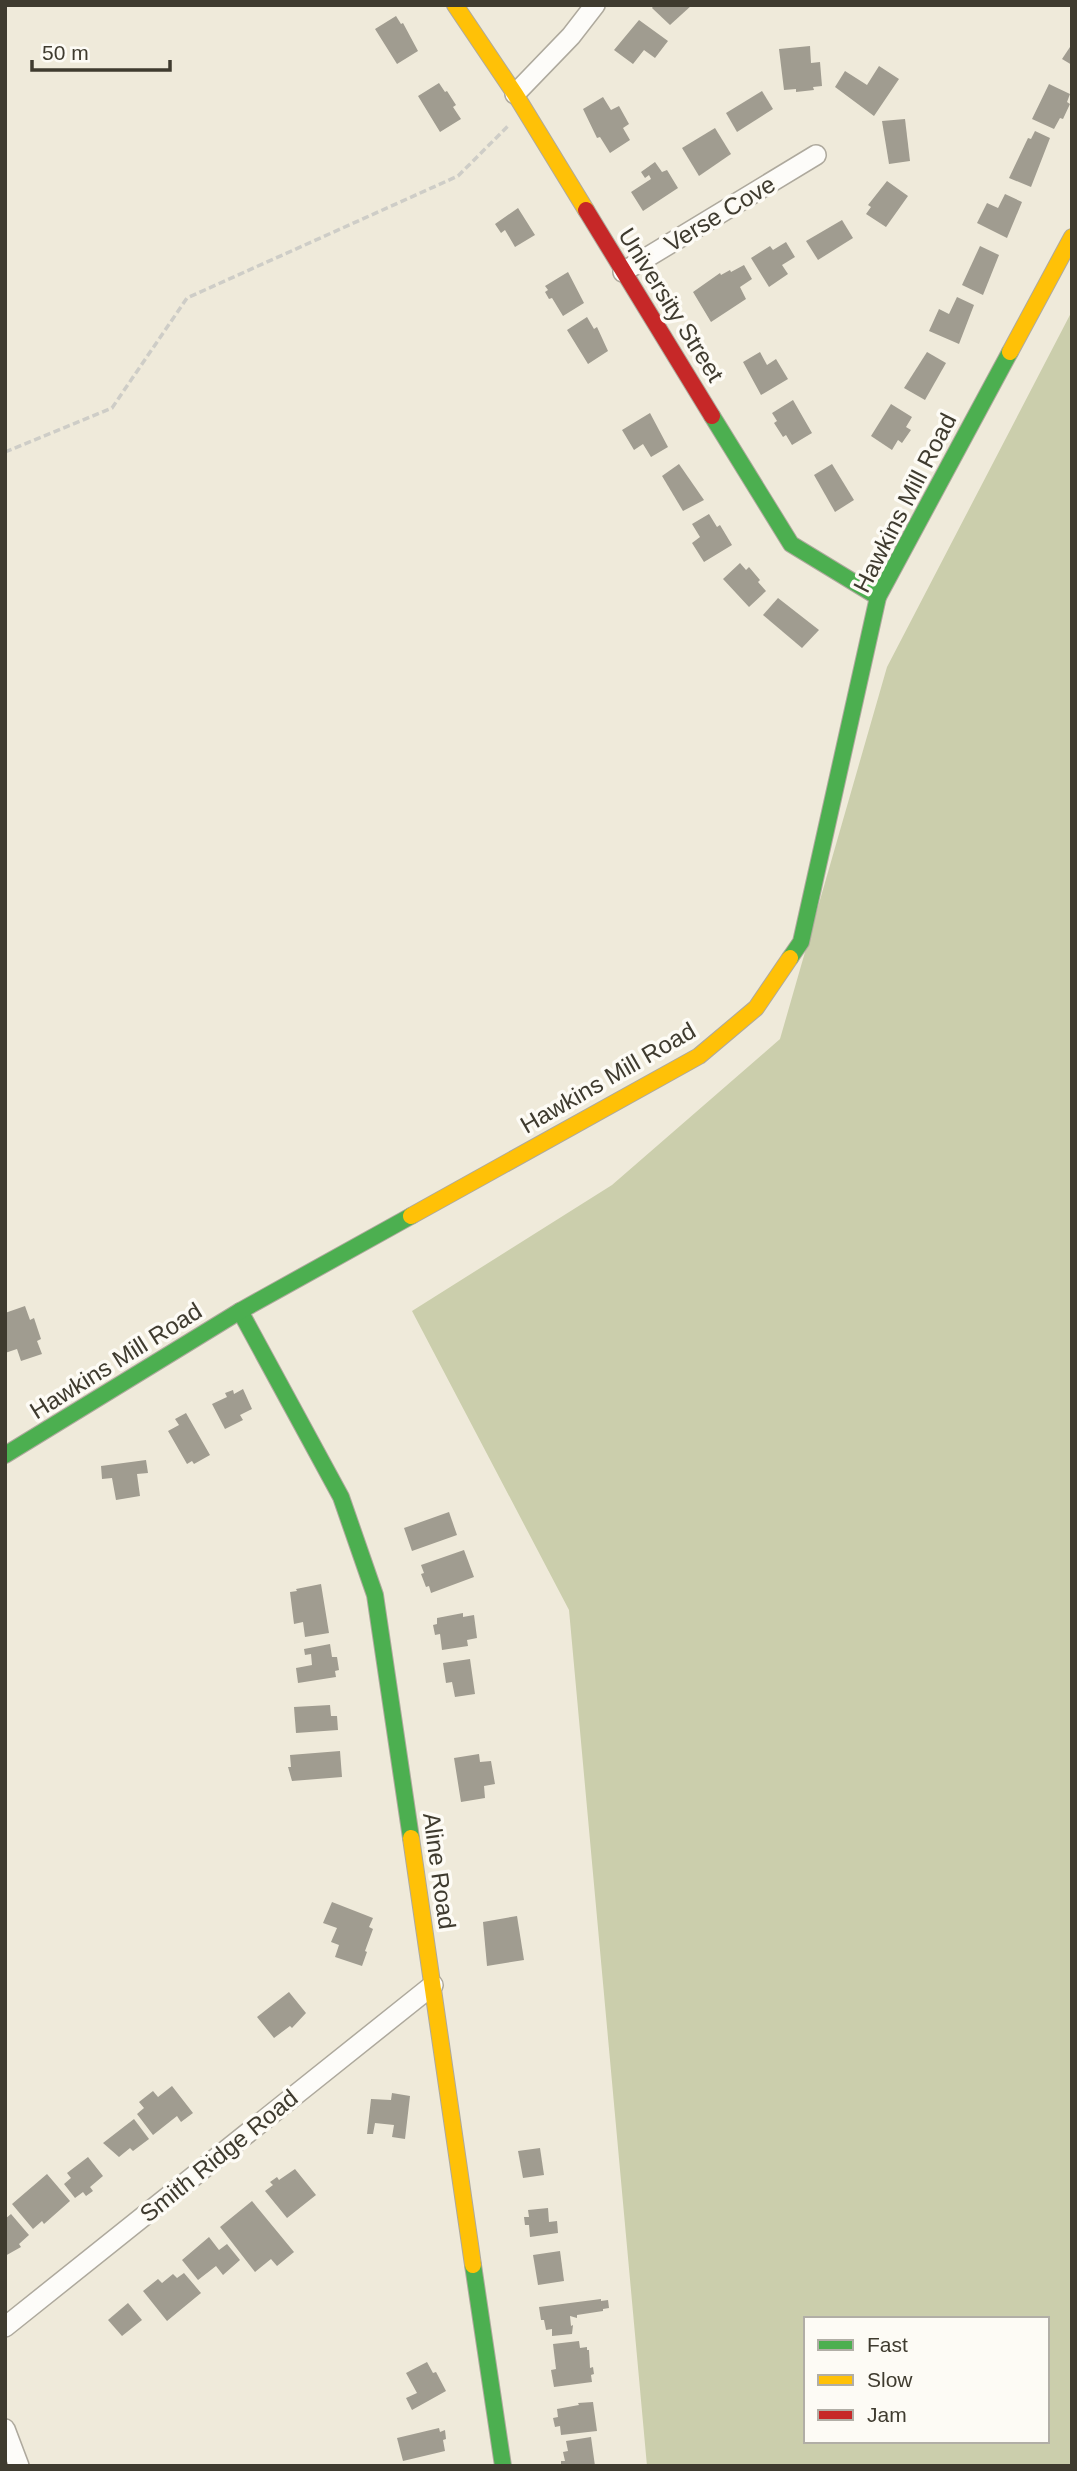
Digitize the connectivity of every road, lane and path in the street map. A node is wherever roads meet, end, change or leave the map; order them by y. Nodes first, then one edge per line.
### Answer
1 (455, 5) edge
2 (595, 5) edge
3 (520, 102) junction
4 (816, 155) dead end
5 (1072, 237) edge
6 (623, 272) junction
7 (5, 452) edge
8 (878, 597) junction
9 (240, 1311) junction
10 (5, 1455) edge
11 (433, 1985) junction
12 (5, 2327) edge
13 (5, 2429) edge
14 (19, 2466) edge
15 (503, 2466) edge

1 - 3 street, University Street
2 - 3 street
3 - 6 street, University Street
3 - 7 path
4 - 6 street, Verse Cove
5 - 8 street, Hawkins Mill Road
6 - 8 street, University Street
8 - 9 street, Hawkins Mill Road
9 - 10 street, Hawkins Mill Road
9 - 11 street, Aline Road
11 - 12 street, Smith Ridge Road
11 - 15 street, Aline Road
13 - 14 street

